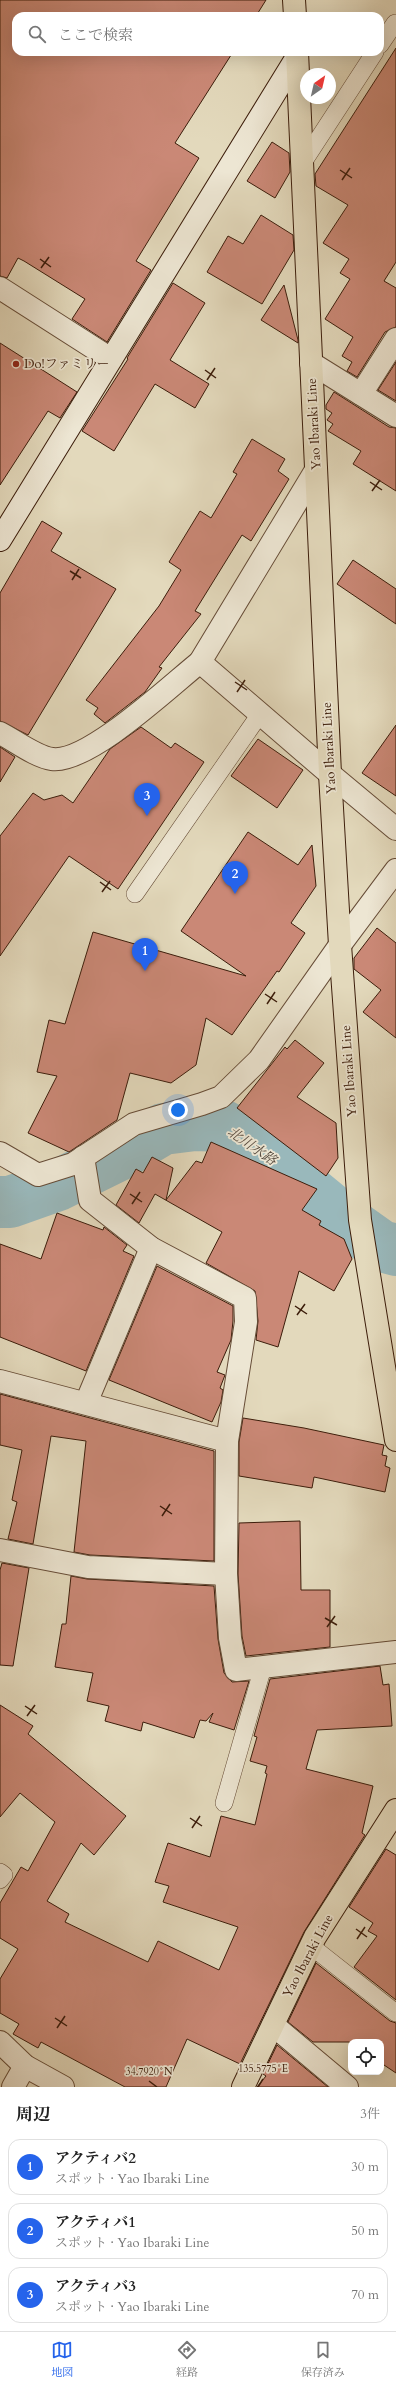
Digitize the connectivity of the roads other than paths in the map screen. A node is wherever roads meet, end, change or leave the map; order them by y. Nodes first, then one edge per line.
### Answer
1 (294, 0) edge
2 (295, 12) edge
3 (394, 23) dead end
4 (384, 39) edge
5 (296, 56) edge
6 (297, 56) edge
7 (373, 56) edge
8 (302, 164) junction
9 (0, 288) edge
10 (396, 339) edge
11 (111, 359) junction
12 (311, 363) junction
13 (361, 394) junction
14 (396, 416) edge
15 (316, 470) junction
16 (0, 540) edge
17 (200, 662) junction
18 (260, 714) junction
19 (0, 733) edge
20 (330, 774) junction
21 (396, 829) edge
22 (396, 870) edge
23 (135, 894) dead end
24 (340, 945) junction
25 (0, 1153) edge
26 (83, 1157) junction
27 (151, 1248) junction
28 (0, 1381) edge
29 (392, 1394) edge
30 (86, 1404) junction
31 (227, 1440) junction
32 (396, 1440) edge
33 (0, 1550) edge
34 (226, 1574) junction
35 (396, 1652) edge
36 (263, 1667) junction
37 (224, 1803) dead end
38 (396, 1810) edge
39 (0, 1872) edge
40 (0, 1880) edge
41 (311, 1946) junction
42 (396, 2013) edge
43 (272, 2025) junction
44 (0, 2042) edge
45 (25, 2066) junction
46 (13, 2087) edge
47 (63, 2087) edge
48 (243, 2087) edge
49 (347, 2087) edge

1 - 2 main road
3 - 4 lane
5 - 11 street
6 - 8 main road, Yao Ibaraki Line
7 - 8 lane
8 - 12 main road, Yao Ibaraki Line
9 - 11 street
10 - 13 street
11 - 16 street
12 - 13 street
12 - 15 main road, Yao Ibaraki Line
13 - 14 street
15 - 17 street
15 - 20 main road, Yao Ibaraki Line
17 - 18 street
17 - 19 street
18 - 20 street
18 - 23 lane
20 - 21 street
20 - 24 main road, Yao Ibaraki Line
22 - 24 street
24 - 26 street
24 - 29 main road, Yao Ibaraki Line
25 - 26 street
26 - 27 street
27 - 30 street
27 - 31 street
28 - 30 street
29 - 32 main road, Yao Ibaraki Line
30 - 31 street
31 - 34 street
33 - 34 street
34 - 36 street
35 - 36 street
36 - 37 lane
38 - 41 main road, Yao Ibaraki Line
39 - 40 lane
41 - 42 lane
41 - 43 main road, Yao Ibaraki Line
43 - 48 main road, Yao Ibaraki Line
43 - 49 street
44 - 45 street
45 - 46 street
45 - 47 street

